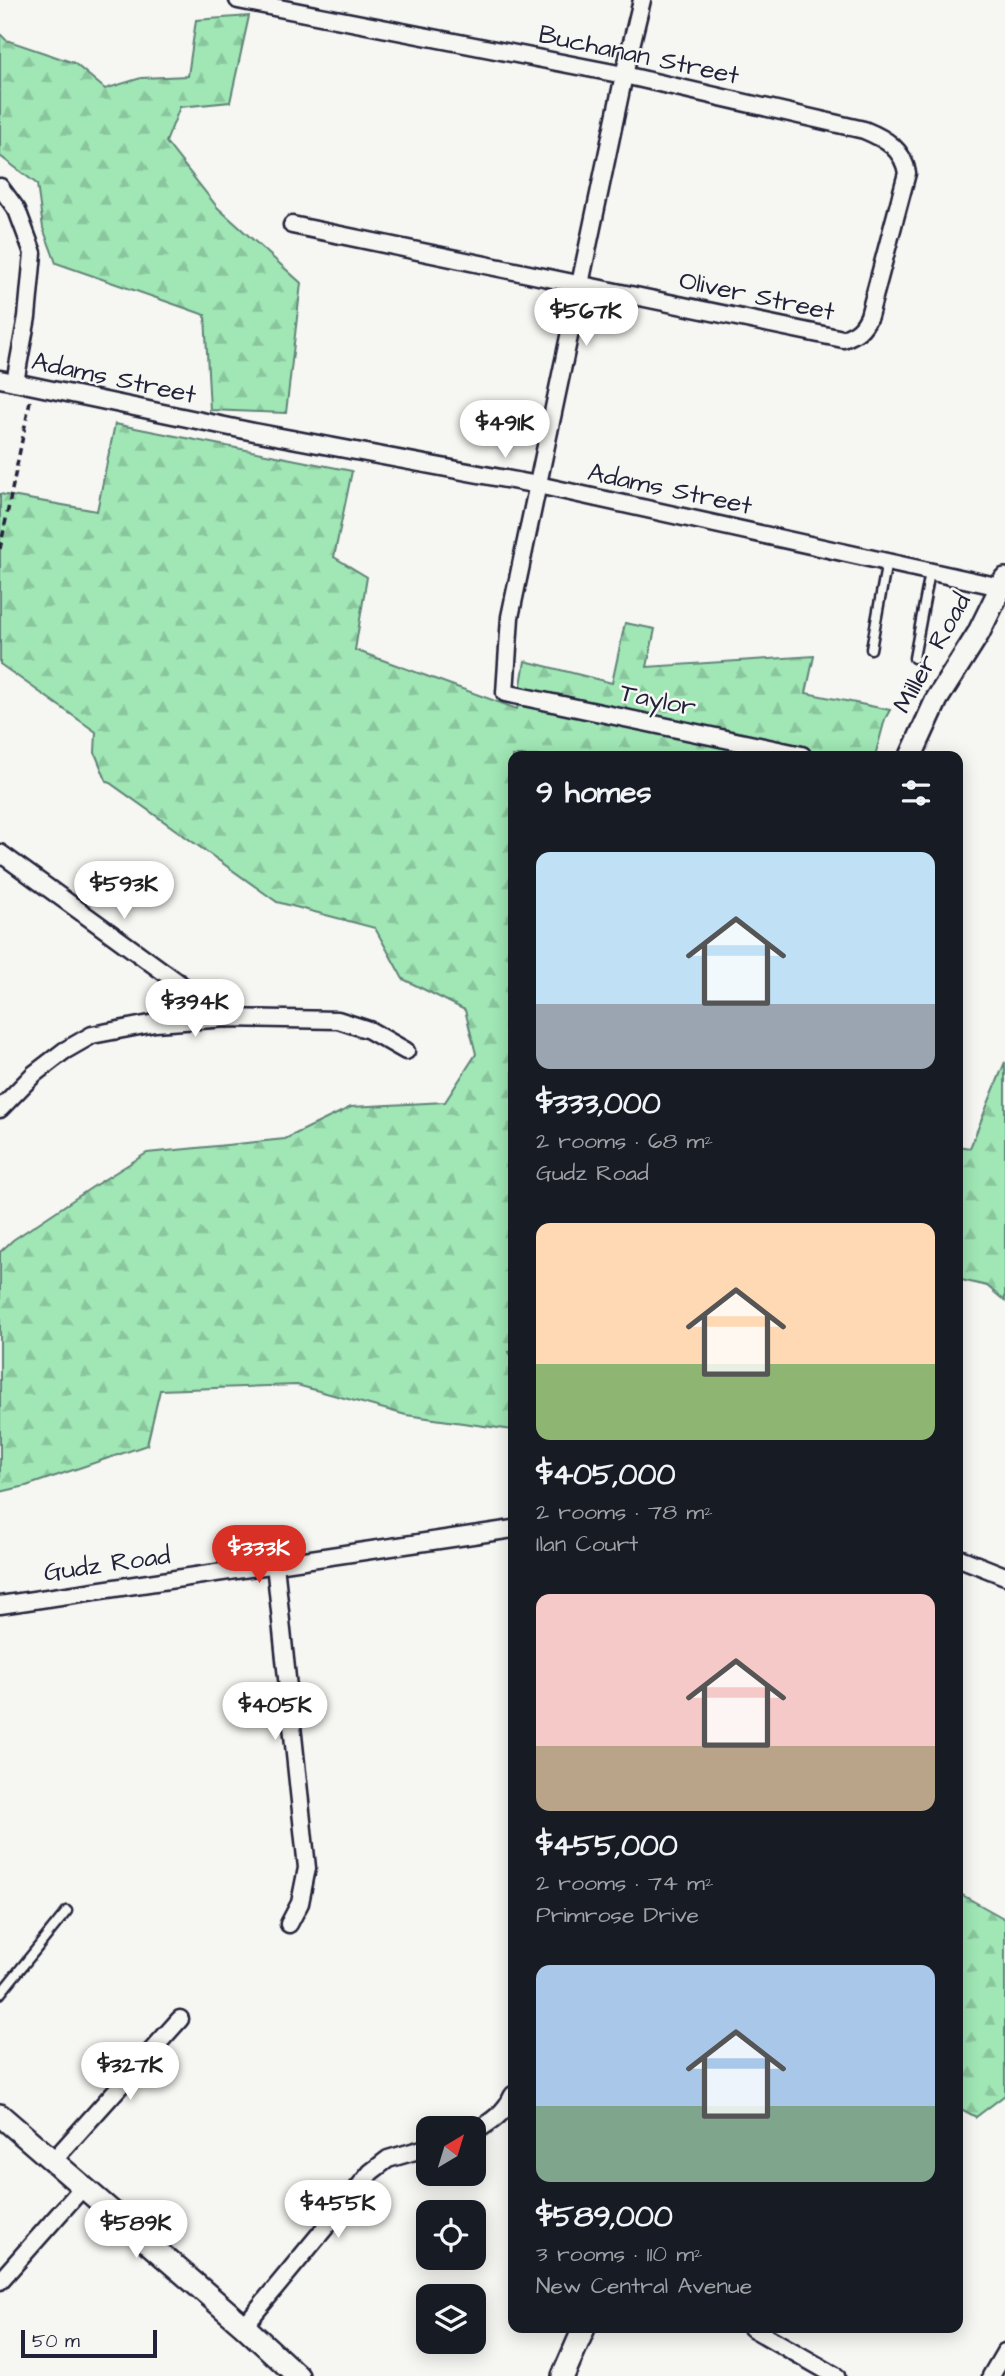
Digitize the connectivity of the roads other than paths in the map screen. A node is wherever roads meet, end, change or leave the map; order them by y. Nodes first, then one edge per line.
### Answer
1 (238, 0) edge
2 (642, 0) edge
3 (624, 75) junction
4 (899, 152) joint
5 (0, 187) edge
6 (292, 225) dead end
7 (580, 284) junction
8 (8, 380) edge
9 (538, 485) junction
10 (887, 561) junction
11 (930, 570) junction
12 (1003, 584) edge
13 (870, 649) dead end
14 (915, 658) dead end
15 (783, 751) edge
16 (913, 751) edge
17 (0, 853) edge
18 (227, 1018) junction
19 (406, 1051) dead end
20 (0, 1109) edge
21 (508, 1531) edge
22 (963, 1560) edge
23 (275, 1564) junction
24 (1005, 1576) edge
25 (0, 1605) edge
26 (67, 1911) dead end
27 (289, 1924) dead end
28 (0, 1994) edge
29 (180, 2019) dead end
30 (508, 2106) edge
31 (0, 2115) edge
32 (486, 2125) edge
33 (416, 2151) edge
34 (53, 2161) junction
35 (83, 2187) junction
36 (0, 2281) edge
37 (243, 2326) junction
38 (582, 2333) edge
39 (761, 2333) edge
40 (1005, 2352) edge
41 (298, 2376) edge
42 (563, 2376) edge
43 (836, 2376) edge
44 (991, 2376) edge

1 - 3 street, Buchanan Street
2 - 3 street
3 - 4 street, Buchanan Street
3 - 7 street
4 - 7 street, Oliver Street
5 - 8 street
6 - 7 street, Oliver Street
7 - 9 street
8 - 9 street, Adams Street
9 - 10 street, Adams Street
9 - 15 street, Taylor
10 - 11 street, Adams Street
10 - 13 lane
11 - 12 street, Adams Street
11 - 14 lane
12 - 16 street, Miller Road
17 - 18 street
18 - 19 street
18 - 20 street
21 - 23 street, Gudz Road
22 - 24 street
23 - 25 street, Gudz Road
23 - 27 street
26 - 28 lane
29 - 34 street
30 - 32 street
31 - 34 street
33 - 37 street
34 - 35 street
35 - 36 street
35 - 37 street
37 - 41 street
38 - 42 street
39 - 43 street
40 - 44 street

